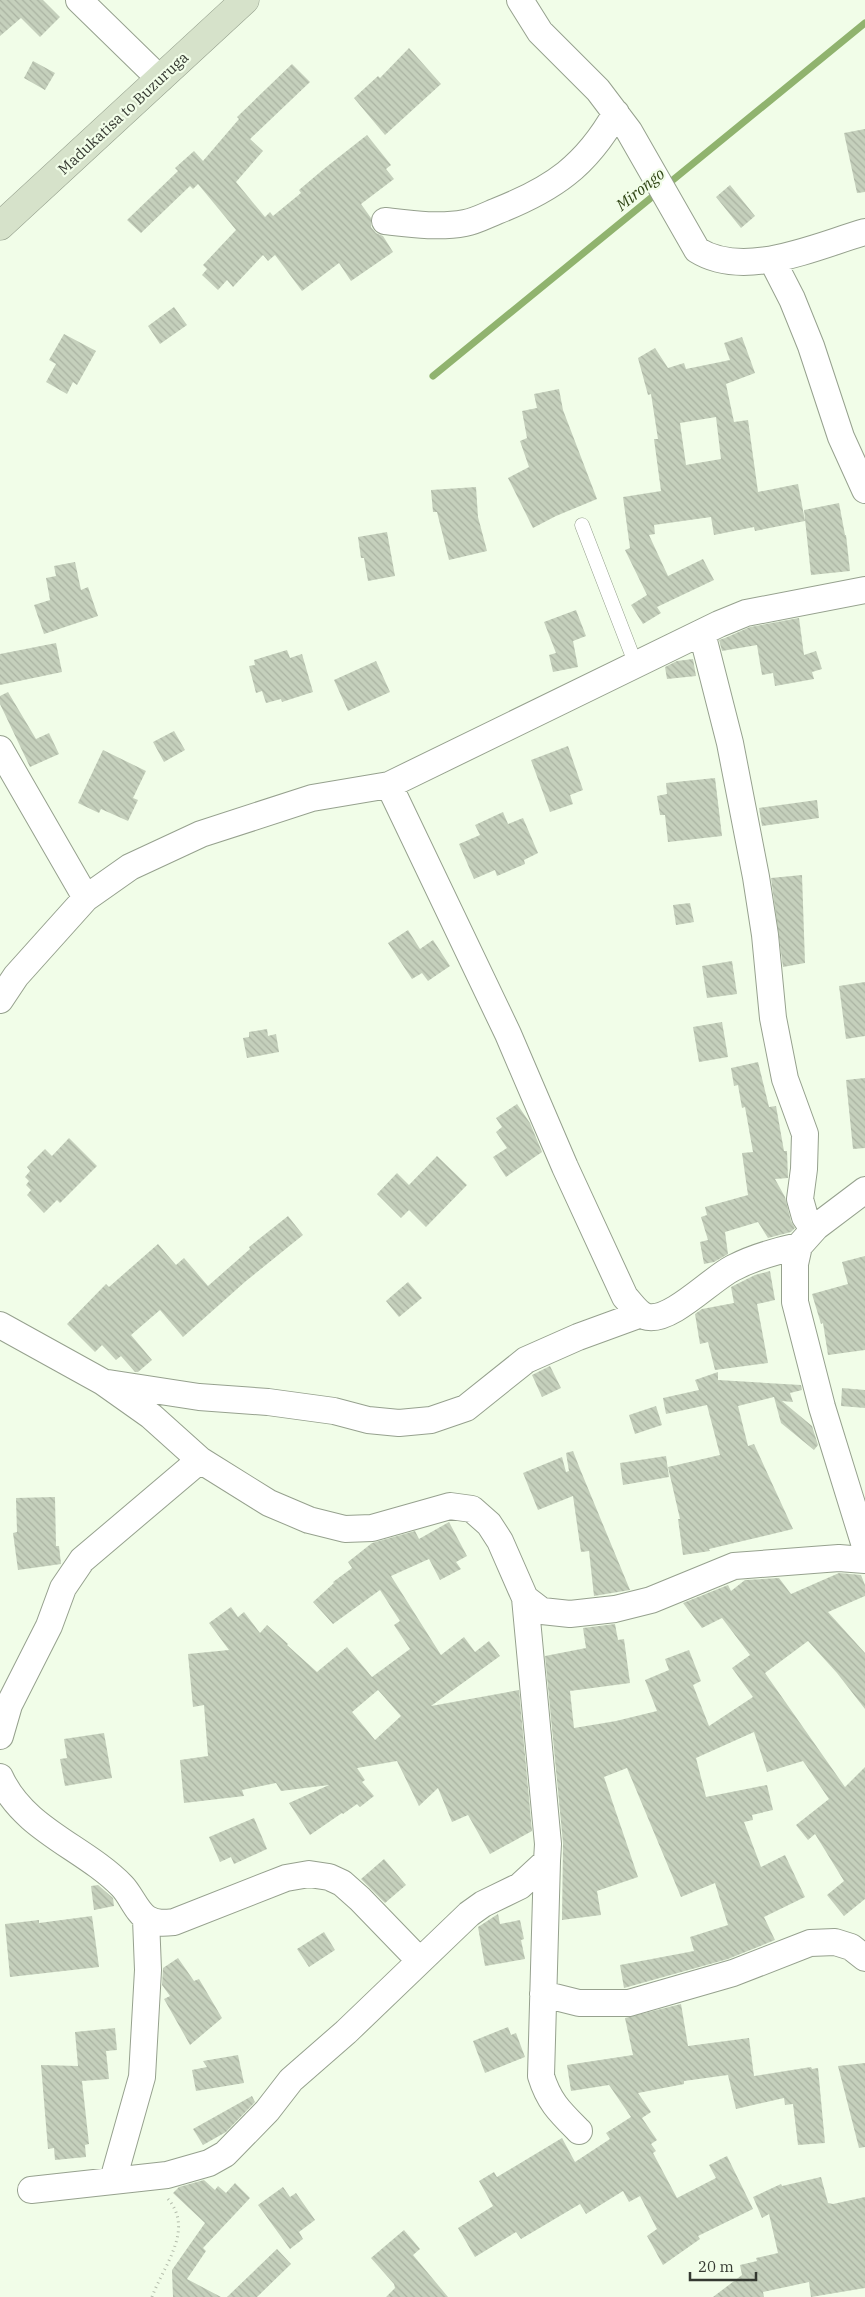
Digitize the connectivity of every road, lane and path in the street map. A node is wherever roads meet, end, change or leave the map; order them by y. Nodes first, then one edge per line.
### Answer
1 (79, 0) edge
2 (245, 0) edge
3 (520, 0) edge
4 (160, 79) junction
5 (616, 113) junction
6 (385, 221) dead end
7 (0, 226) edge
8 (865, 232) edge
9 (772, 260) junction
10 (865, 490) edge
11 (582, 525) dead end
12 (865, 590) edge
13 (702, 633) junction
14 (636, 665) junction
15 (0, 748) edge
16 (389, 785) junction
17 (86, 898) junction
18 (0, 1000) edge
19 (865, 1190) edge
20 (806, 1238) junction
21 (641, 1314) junction
22 (0, 1325) edge
23 (103, 1382) junction
24 (200, 1460) junction
25 (865, 1546) edge
26 (865, 1560) edge
27 (524, 1598) junction
28 (0, 1736) edge
29 (0, 1777) edge
30 (547, 1861) junction
31 (146, 1919) junction
32 (865, 1958) edge
33 (420, 1961) junction
34 (543, 1994) junction
35 (579, 2131) dead end
36 (126, 2178) junction
37 (31, 2190) dead end
38 (152, 2297) edge

1 - 4 street
2 - 4 main road, Madukatisa to Buzuruga
3 - 5 street
4 - 7 main road, Madukatisa to Buzuruga
5 - 6 street
5 - 9 street
8 - 9 street
9 - 10 street
11 - 14 lane
12 - 13 street
13 - 14 street
13 - 20 street
14 - 16 street
15 - 17 street
16 - 17 street
16 - 21 street
17 - 18 street
19 - 20 street
20 - 21 street
20 - 25 street
21 - 23 street
22 - 23 street
23 - 24 street
24 - 27 street
24 - 28 street
26 - 27 street
27 - 30 street
29 - 31 street
30 - 33 street
30 - 34 street
31 - 33 street
31 - 36 street
32 - 34 street
33 - 36 street
34 - 35 street
36 - 37 street
36 - 38 path

